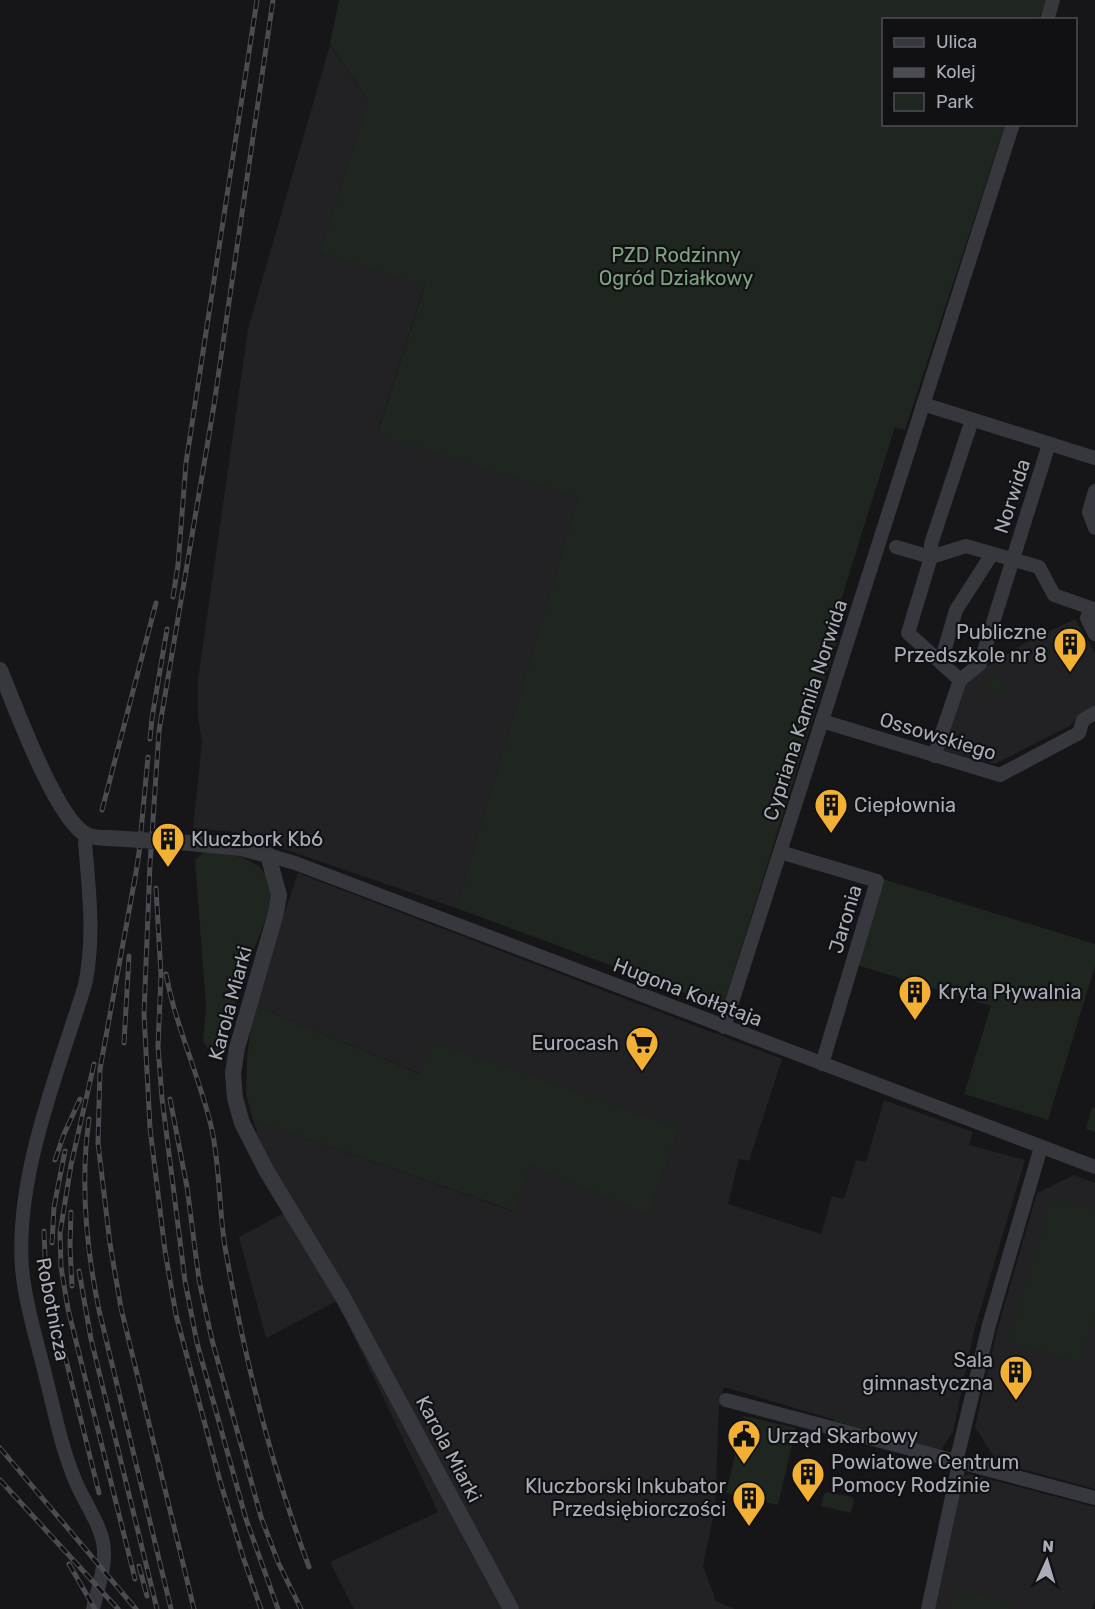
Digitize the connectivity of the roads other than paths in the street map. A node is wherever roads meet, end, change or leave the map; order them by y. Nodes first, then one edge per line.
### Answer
1 (1053, 0) edge
2 (1048, 18) edge
3 (1012, 126) edge
4 (923, 404) junction
5 (972, 420) junction
6 (1049, 444) junction
7 (1095, 458) edge
8 (1095, 490) edge
9 (1095, 528) edge
10 (896, 547) dead end
11 (992, 554) junction
12 (931, 557) junction
13 (1012, 559) junction
14 (1095, 594) edge
15 (1091, 608) junction
16 (1095, 634) edge
17 (940, 662) junction
18 (0, 670) edge
19 (960, 680) junction
20 (1095, 713) edge
21 (822, 721) junction
22 (934, 756) junction
23 (86, 834) junction
24 (780, 852) junction
25 (268, 855) junction
26 (724, 1027) junction
27 (822, 1064) junction
28 (1041, 1147) junction
29 (1095, 1167) edge
30 (726, 1400) dead end
31 (958, 1462) junction
32 (1095, 1498) edge
33 (93, 1609) edge
34 (511, 1609) edge
35 (928, 1609) edge

1 - 2 street
3 - 4 street, Cypriana Kamila Norwida
4 - 5 street
4 - 21 street, Cypriana Kamila Norwida
5 - 6 street
5 - 12 street
6 - 7 street
6 - 13 street, Norwida
8 - 9 street
10 - 12 street
11 - 12 street
11 - 13 street
11 - 17 street
12 - 17 street
13 - 15 street
13 - 19 street, Norwida
14 - 15 street
15 - 16 street
17 - 19 street
18 - 23 street
19 - 22 street
20 - 22 street, Ossowskiego
21 - 22 street, Ossowskiego
21 - 24 street, Cypriana Kamila Norwida
23 - 25 street, bridge
23 - 33 street, Robotnicza
24 - 26 street, Cypriana Kamila Norwida
24 - 27 street, Jaronia
25 - 26 street, Hugona Kołłątaja
25 - 34 street, Karola Miarki
26 - 27 street, Hugona Kołłątaja
27 - 28 street, Hugona Kołłątaja
28 - 29 street, Hugona Kołłątaja
28 - 31 street
30 - 31 street
31 - 32 street
31 - 35 street

